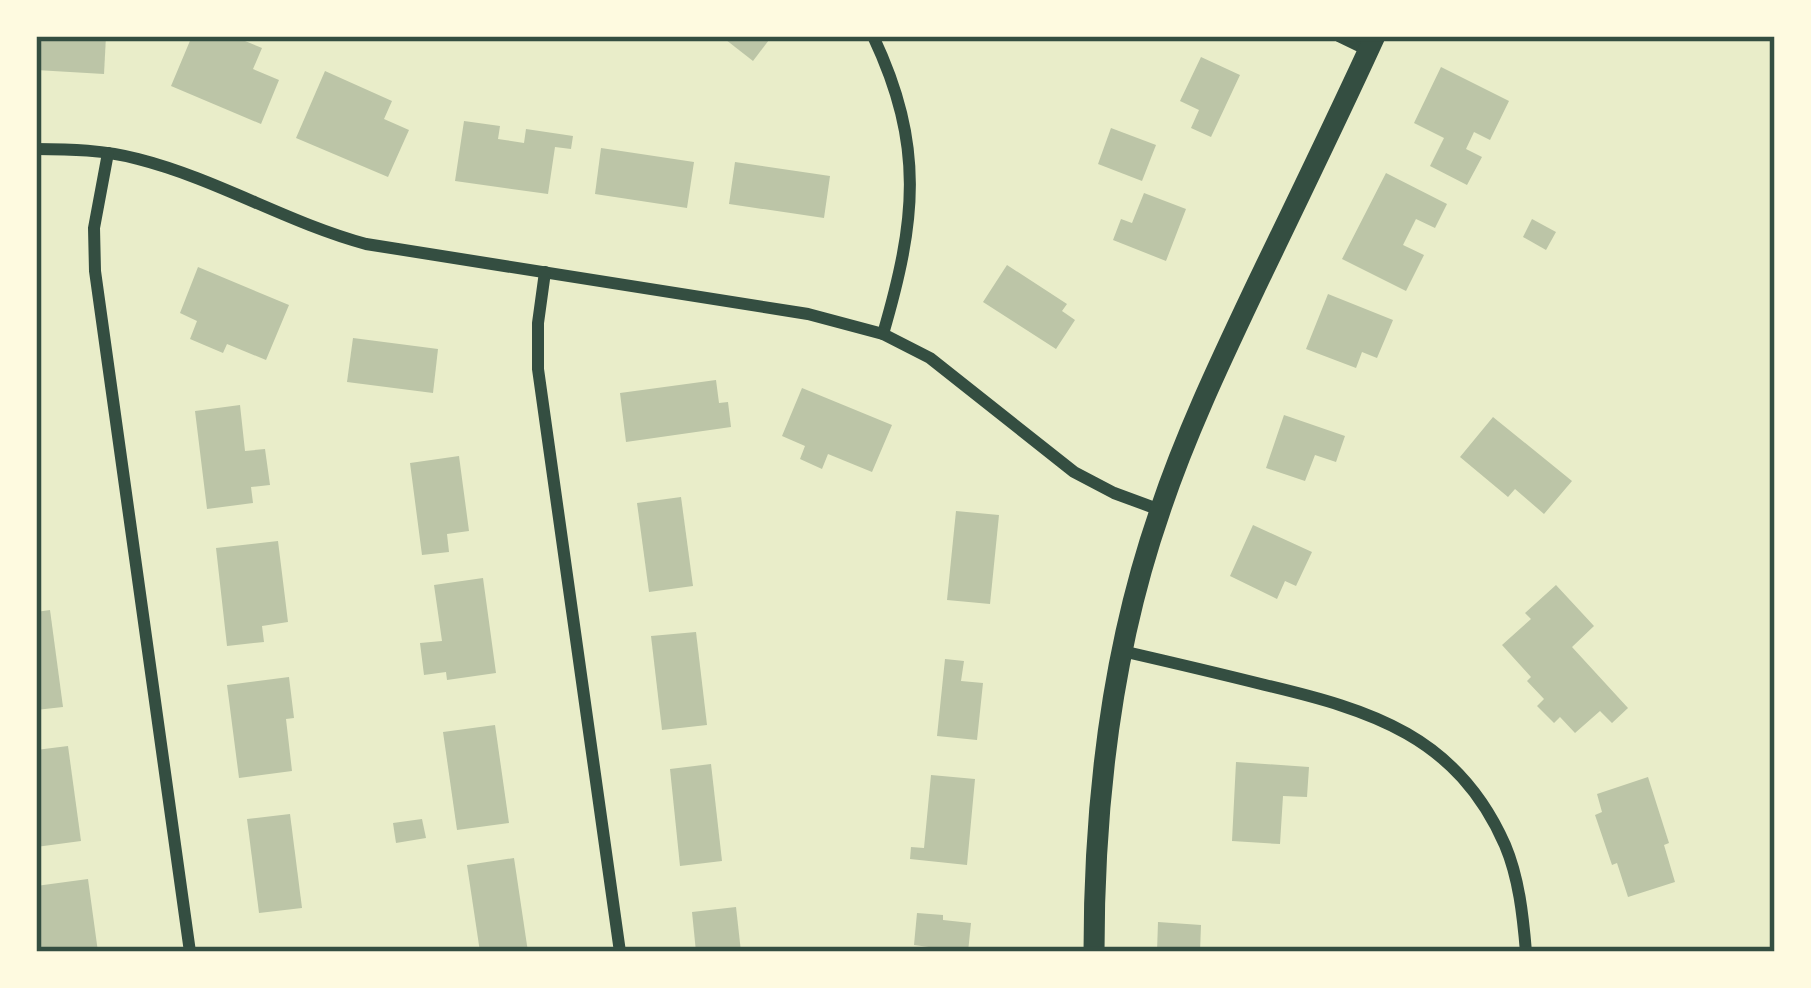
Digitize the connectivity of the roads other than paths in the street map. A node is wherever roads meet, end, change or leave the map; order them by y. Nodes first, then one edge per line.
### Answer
1 (873, 36) edge
2 (1339, 36) edge
3 (1372, 43) edge
4 (36, 149) edge
5 (108, 153) junction
6 (545, 272) junction
7 (884, 334) junction
8 (1160, 510) junction
9 (1122, 651) junction
10 (190, 952) edge
11 (620, 952) edge
12 (1094, 952) edge
13 (1526, 952) edge

1 - 7 street
2 - 3 street
3 - 8 street
4 - 5 street
5 - 6 street
5 - 10 street
6 - 7 street
6 - 11 street
7 - 8 street
8 - 9 street
9 - 12 street
9 - 13 street

